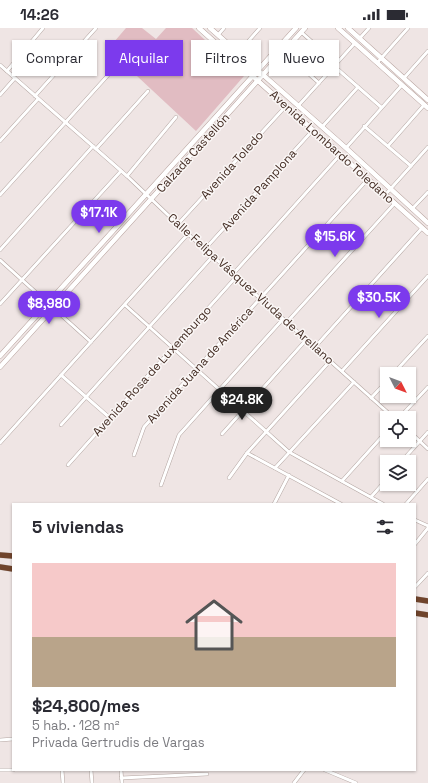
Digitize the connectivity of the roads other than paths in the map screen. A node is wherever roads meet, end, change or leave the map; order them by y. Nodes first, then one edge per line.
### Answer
1 (43, 28) edge
2 (96, 28) edge
3 (199, 28) edge
4 (207, 28) edge
5 (210, 28) edge
6 (224, 28) edge
7 (260, 28) edge
8 (296, 28) edge
9 (305, 28) edge
10 (338, 28) edge
11 (348, 28) edge
12 (369, 28) edge
13 (408, 28) edge
14 (301, 32) junction
15 (218, 35) junction
16 (360, 38) junction
17 (212, 40) edge
18 (224, 40) edge
19 (249, 40) edge
20 (294, 40) edge
21 (309, 40) edge
22 (355, 43) junction
23 (428, 51) edge
24 (382, 58) junction
25 (339, 61) edge
26 (377, 63) junction
27 (0, 65) edge
28 (261, 67) edge
29 (269, 68) edge
30 (339, 69) edge
31 (7, 71) junction
32 (263, 75) junction
33 (108, 76) edge
34 (252, 76) joint
35 (311, 76) edge
36 (325, 76) edge
37 (15, 78) junction
38 (404, 78) junction
39 (258, 81) junction
40 (319, 83) junction
41 (402, 85) junction
42 (358, 87) junction
43 (148, 91) dead end
44 (0, 95) edge
45 (37, 98) junction
46 (427, 98) edge
47 (286, 106) junction
48 (298, 106) junction
49 (426, 106) edge
50 (381, 107) junction
51 (176, 117) dead end
52 (66, 123) junction
53 (364, 126) junction
54 (322, 127) junction
55 (313, 130) junction
56 (0, 141) edge
57 (388, 146) junction
58 (95, 148) junction
59 (346, 148) junction
60 (428, 148) edge
61 (340, 155) junction
62 (411, 166) junction
63 (121, 170) junction
64 (127, 176) junction
65 (368, 179) junction
66 (390, 189) junction
67 (428, 192) edge
68 (146, 194) junction
69 (0, 195) edge
70 (385, 195) junction
71 (151, 199) junction
72 (395, 203) junction
73 (412, 209) junction
74 (178, 224) junction
75 (428, 224) edge
76 (422, 228) junction
77 (428, 233) edge
78 (188, 234) junction
79 (205, 249) junction
80 (0, 250) edge
81 (213, 256) junction
82 (0, 260) edge
83 (235, 276) junction
84 (428, 276) edge
85 (22, 280) junction
86 (260, 298) junction
87 (47, 303) junction
88 (0, 304) edge
89 (125, 305) junction
90 (53, 308) junction
91 (283, 319) junction
92 (287, 322) junction
93 (149, 327) junction
94 (428, 336) edge
95 (306, 340) junction
96 (424, 341) junction
97 (91, 342) junction
98 (428, 344) edge
99 (315, 347) junction
100 (172, 348) junction
101 (0, 356) edge
102 (330, 361) junction
103 (0, 367) edge
104 (400, 367) edge
105 (196, 369) junction
106 (342, 371) junction
107 (61, 375) junction
108 (354, 382) junction
109 (428, 387) edge
110 (380, 388) edge
111 (219, 390) junction
112 (86, 397) junction
113 (371, 398) junction
114 (243, 411) junction
115 (386, 411) edge
116 (406, 411) edge
117 (110, 418) junction
118 (61, 425) dead end
119 (266, 432) junction
120 (428, 432) edge
121 (222, 434) dead end
122 (416, 437) edge
123 (380, 439) edge
124 (420, 441) junction
125 (0, 443) edge
126 (428, 449) edge
127 (289, 452) junction
128 (247, 453) junction
129 (134, 455) dead end
130 (408, 455) edge
131 (68, 465) dead end
132 (275, 468) junction
133 (289, 475) junction
134 (228, 478) dead end
135 (428, 479) edge
136 (342, 481) junction
137 (161, 485) dead end
138 (380, 487) edge
139 (371, 497) junction
140 (275, 503) edge
141 (339, 503) edge
142 (381, 503) edge
143 (407, 503) edge
144 (416, 521) edge
145 (428, 527) edge
146 (416, 543) edge
147 (0, 555) edge
148 (12, 556) edge
149 (0, 567) edge
150 (12, 569) edge
151 (428, 573) edge
152 (416, 586) edge
153 (416, 599) edge
154 (428, 601) edge
155 (416, 613) edge
156 (428, 615) edge
157 (12, 739) edge
158 (0, 740) edge
159 (0, 770) edge
160 (12, 770) edge
161 (62, 771) edge
162 (91, 771) edge
163 (121, 771) edge
164 (180, 771) edge
165 (303, 771) edge
166 (328, 771) edge
167 (207, 774) dead end
168 (180, 776) junction
169 (121, 778) junction
170 (62, 783) edge
171 (92, 783) edge
172 (122, 783) edge
173 (294, 783) edge
174 (356, 783) edge

1 - 31 street
2 - 45 street
3 - 17 main road, Avenida Lombardo Toledano
4 - 15 main road
5 - 15 main road, Avenida Lombardo Toledano
6 - 15 street
7 - 19 street
8 - 28 main road, Calzada Castellón
9 - 14 main road, Calzada Castellón
10 - 22 main road
11 - 16 main road
12 - 16 street
13 - 24 street
14 - 20 main road, Calzada Castellón
14 - 21 street
15 - 18 main road, Avenida Lombardo Toledano
16 - 24 main road
22 - 25 street
22 - 26 main road
23 - 38 street
24 - 26 street
24 - 38 main road
26 - 41 main road
27 - 31 street, Calle Felipa Vásquez Viuda de Arellano
29 - 32 main road, Calzada Castellón
30 - 42 street
31 - 37 street, Calle Felipa Vásquez Viuda de Arellano
32 - 39 main road, Calzada Castellón
32 - 48 main road, Avenida Lombardo Toledano
33 - 52 street
34 - 39 main road, Avenida Lombardo Toledano
34 - 68 main road, Calzada Castellón
35 - 40 street
36 - 40 street
37 - 44 street
37 - 45 street, Calle Felipa Vásquez Viuda de Arellano
38 - 46 main road
39 - 47 main road, Avenida Lombardo Toledano
39 - 71 main road, Calzada Castellón
40 - 48 street
41 - 49 main road
41 - 50 street
42 - 50 street
42 - 54 street
43 - 58 street
45 - 52 street, Calle Felipa Vásquez Viuda de Arellano
45 - 56 street
47 - 55 main road, Avenida Lombardo Toledano
47 - 74 street, Avenida Toledo
48 - 54 main road, Avenida Lombardo Toledano
49 - 57 street
50 - 53 street
51 - 64 street
52 - 58 street, Calle Felipa Vásquez Viuda de Arellano
52 - 69 street
53 - 57 street
53 - 59 street
54 - 59 main road, Avenida Lombardo Toledano
55 - 61 main road, Avenida Lombardo Toledano
55 - 79 street, Avenida Pamplona
57 - 62 street
58 - 63 street, Calle Felipa Vásquez Viuda de Arellano
58 - 80 street
59 - 66 main road, Avenida Lombardo Toledano
60 - 62 street
61 - 65 main road, Avenida Lombardo Toledano
61 - 83 street, Avenida Rosa de Luxemburgo
62 - 66 street
63 - 64 street, Calle Felipa Vásquez Viuda de Arellano
63 - 85 street
64 - 68 street, Calle Felipa Vásquez Viuda de Arellano
65 - 70 main road, Avenida Lombardo Toledano
65 - 86 street, Avenida Juana de América
66 - 70 street
66 - 73 main road, Avenida Lombardo Toledano
67 - 73 street
68 - 71 street, Calle Felipa Vásquez Viuda de Arellano
68 - 87 main road, Calzada Castellón
70 - 72 main road, Avenida Lombardo Toledano
71 - 74 street, Calle Felipa Vásquez Viuda de Arellano
71 - 90 main road, Calzada Castellón
72 - 76 main road, Avenida Lombardo Toledano
72 - 92 street
73 - 75 main road, Avenida Lombardo Toledano
74 - 78 street, Calle Felipa Vásquez Viuda de Arellano
76 - 77 main road, Avenida Lombardo Toledano
76 - 99 street
78 - 79 street, Calle Felipa Vásquez Viuda de Arellano
78 - 89 street
79 - 81 street, Calle Felipa Vásquez Viuda de Arellano
81 - 83 street, Calle Felipa Vásquez Viuda de Arellano
81 - 93 street
82 - 85 street
83 - 86 street, Calle Felipa Vásquez Viuda de Arellano
83 - 100 street, Avenida Rosa de Luxemburgo
84 - 106 street
85 - 87 street
85 - 88 street
86 - 91 street, Calle Felipa Vásquez Viuda de Arellano
86 - 105 street, Avenida Juana de América
87 - 90 street
87 - 101 main road, Calzada Castellón
89 - 93 street
89 - 97 street
90 - 97 street
90 - 103 main road, Calzada Castellón
91 - 92 street, Calle Felipa Vásquez Viuda de Arellano
91 - 111 street
92 - 95 street, Calle Felipa Vásquez Viuda de Arellano
93 - 100 street
93 - 112 street
94 - 96 street
95 - 99 street, Calle Felipa Vásquez Viuda de Arellano
95 - 114 street
96 - 98 street
96 - 104 street
97 - 107 street
99 - 102 street, Calle Felipa Vásquez Viuda de Arellano
100 - 105 street
100 - 117 street, Avenida Rosa de Luxemburgo
102 - 106 street, Calle Felipa Vásquez Viuda de Arellano
102 - 119 street
105 - 111 street
105 - 129 street, Avenida Juana de América
106 - 108 street, Calle Felipa Vásquez Viuda de Arellano
107 - 112 street
107 - 125 street
108 - 113 street, Calle Felipa Vásquez Viuda de Arellano
108 - 127 street
109 - 116 street
110 - 113 street
111 - 114 street
111 - 137 street
112 - 117 street
112 - 118 street
113 - 115 street, Calle Felipa Vásquez Viuda de Arellano
114 - 119 street
114 - 121 street
117 - 131 street, Avenida Rosa de Luxemburgo
119 - 127 street
119 - 128 street
120 - 124 street
122 - 124 street
123 - 136 street
124 - 126 street
124 - 130 street
127 - 132 street
127 - 136 street
128 - 132 street
128 - 134 street
132 - 133 street
133 - 140 street
133 - 141 street
135 - 143 street
136 - 139 street
138 - 139 street
139 - 142 street
144 - 145 street
145 - 146 street
147 - 148 highway
149 - 150 highway
151 - 152 street
153 - 154 highway
155 - 156 highway
157 - 158 street
159 - 160 street
161 - 170 street
162 - 171 street
163 - 169 street
164 - 168 street
165 - 173 street
166 - 174 street
167 - 168 street
168 - 169 street
169 - 172 street

